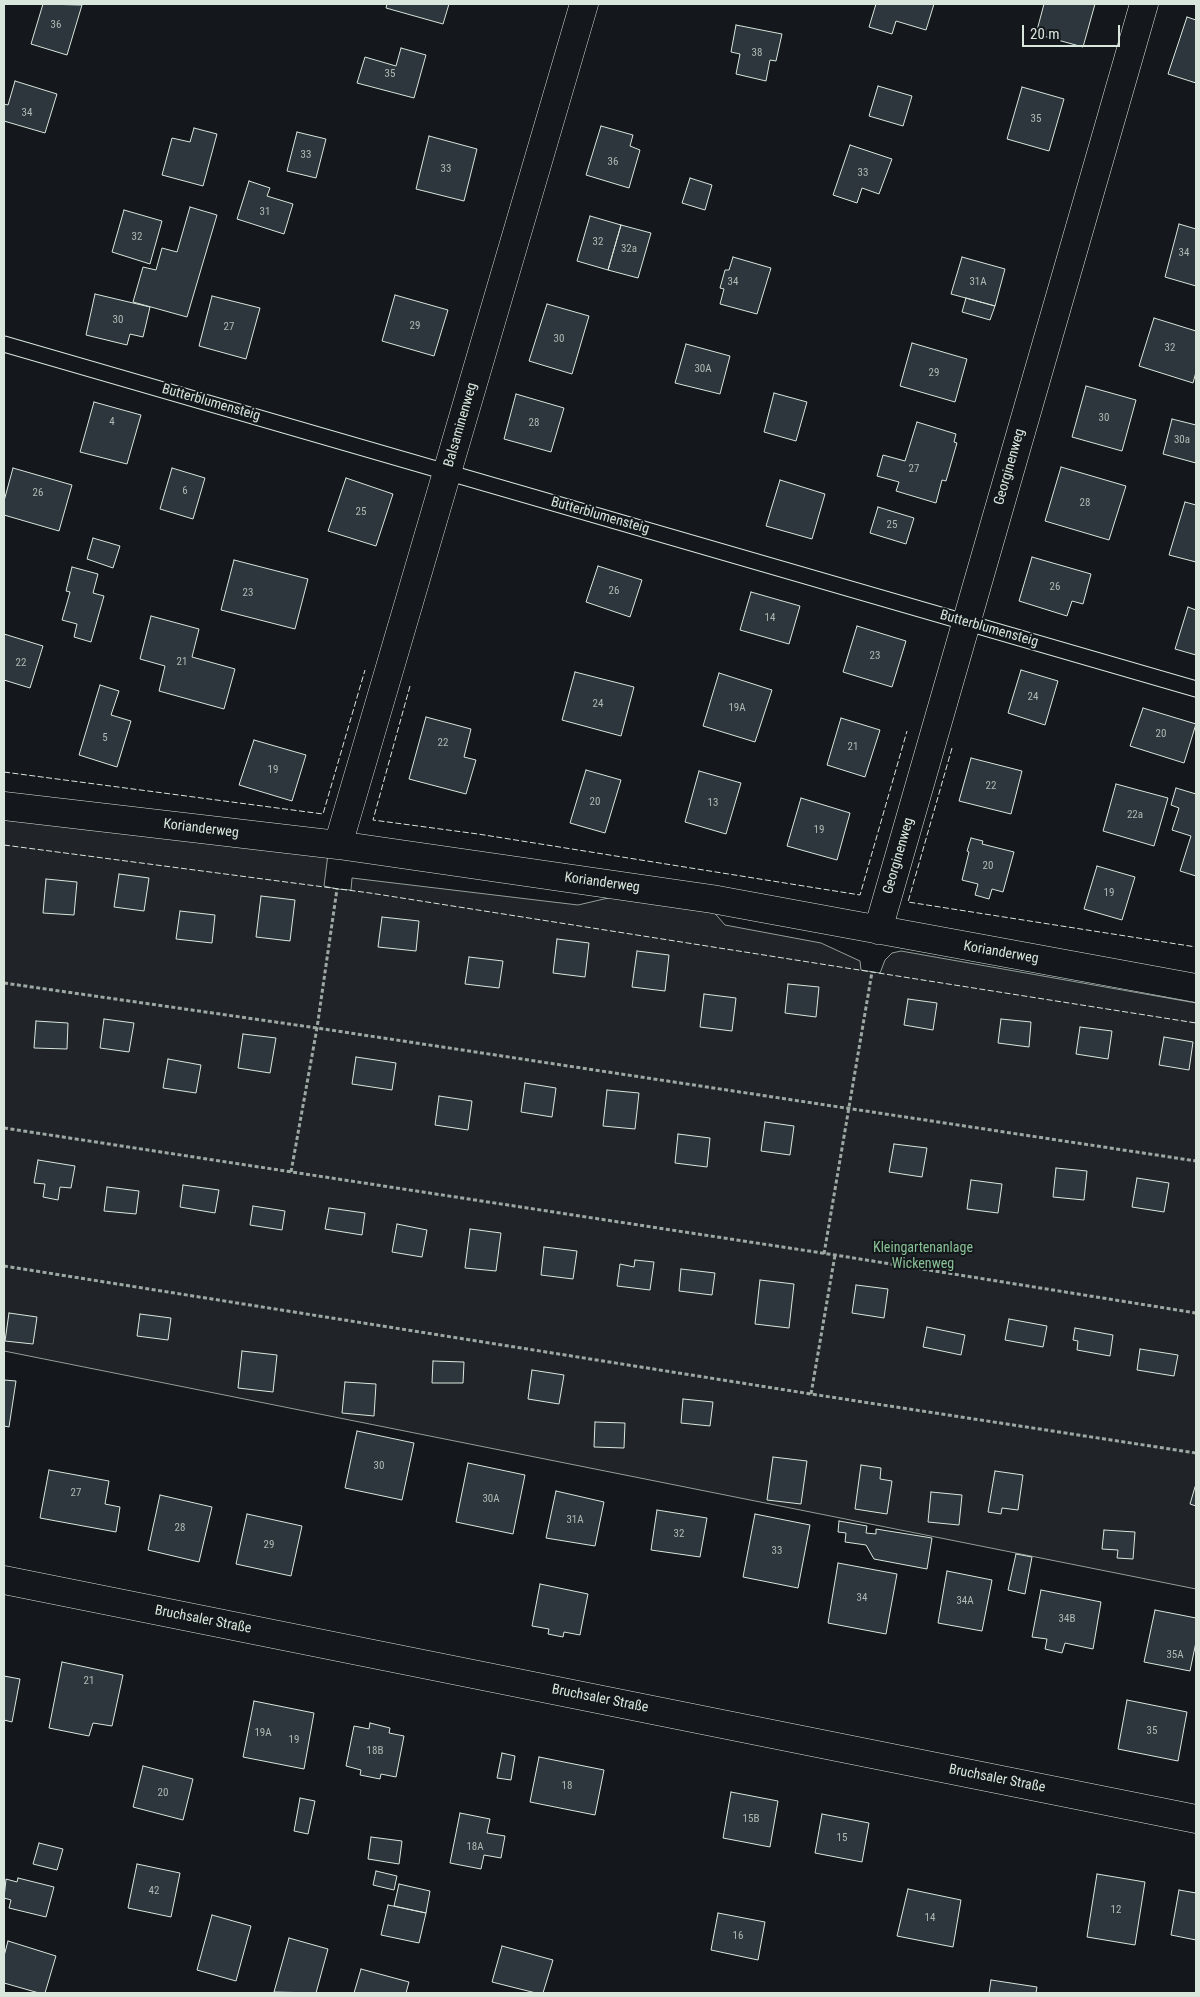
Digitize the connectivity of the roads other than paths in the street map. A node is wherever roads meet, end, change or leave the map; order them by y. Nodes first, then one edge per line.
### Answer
1 (584, 4) edge
2 (1144, 4) edge
3 (4, 344) edge
4 (448, 471) junction
5 (965, 623) junction
6 (1196, 688) edge
7 (4, 806) edge
8 (338, 845) junction
9 (878, 930) junction
10 (1196, 988) edge
11 (4, 1580) edge
12 (1196, 1819) edge

1 - 4 street, Balsaminenweg
2 - 5 street, Georginenweg
3 - 4 lane, Butterblumensteig
4 - 5 lane, Butterblumensteig
4 - 8 street, Balsaminenweg
5 - 6 lane, Butterblumensteig
5 - 9 street, Georginenweg
7 - 8 street, Korianderweg
8 - 9 street, Korianderweg
9 - 10 street, Korianderweg
11 - 12 street, Bruchsaler Straße

